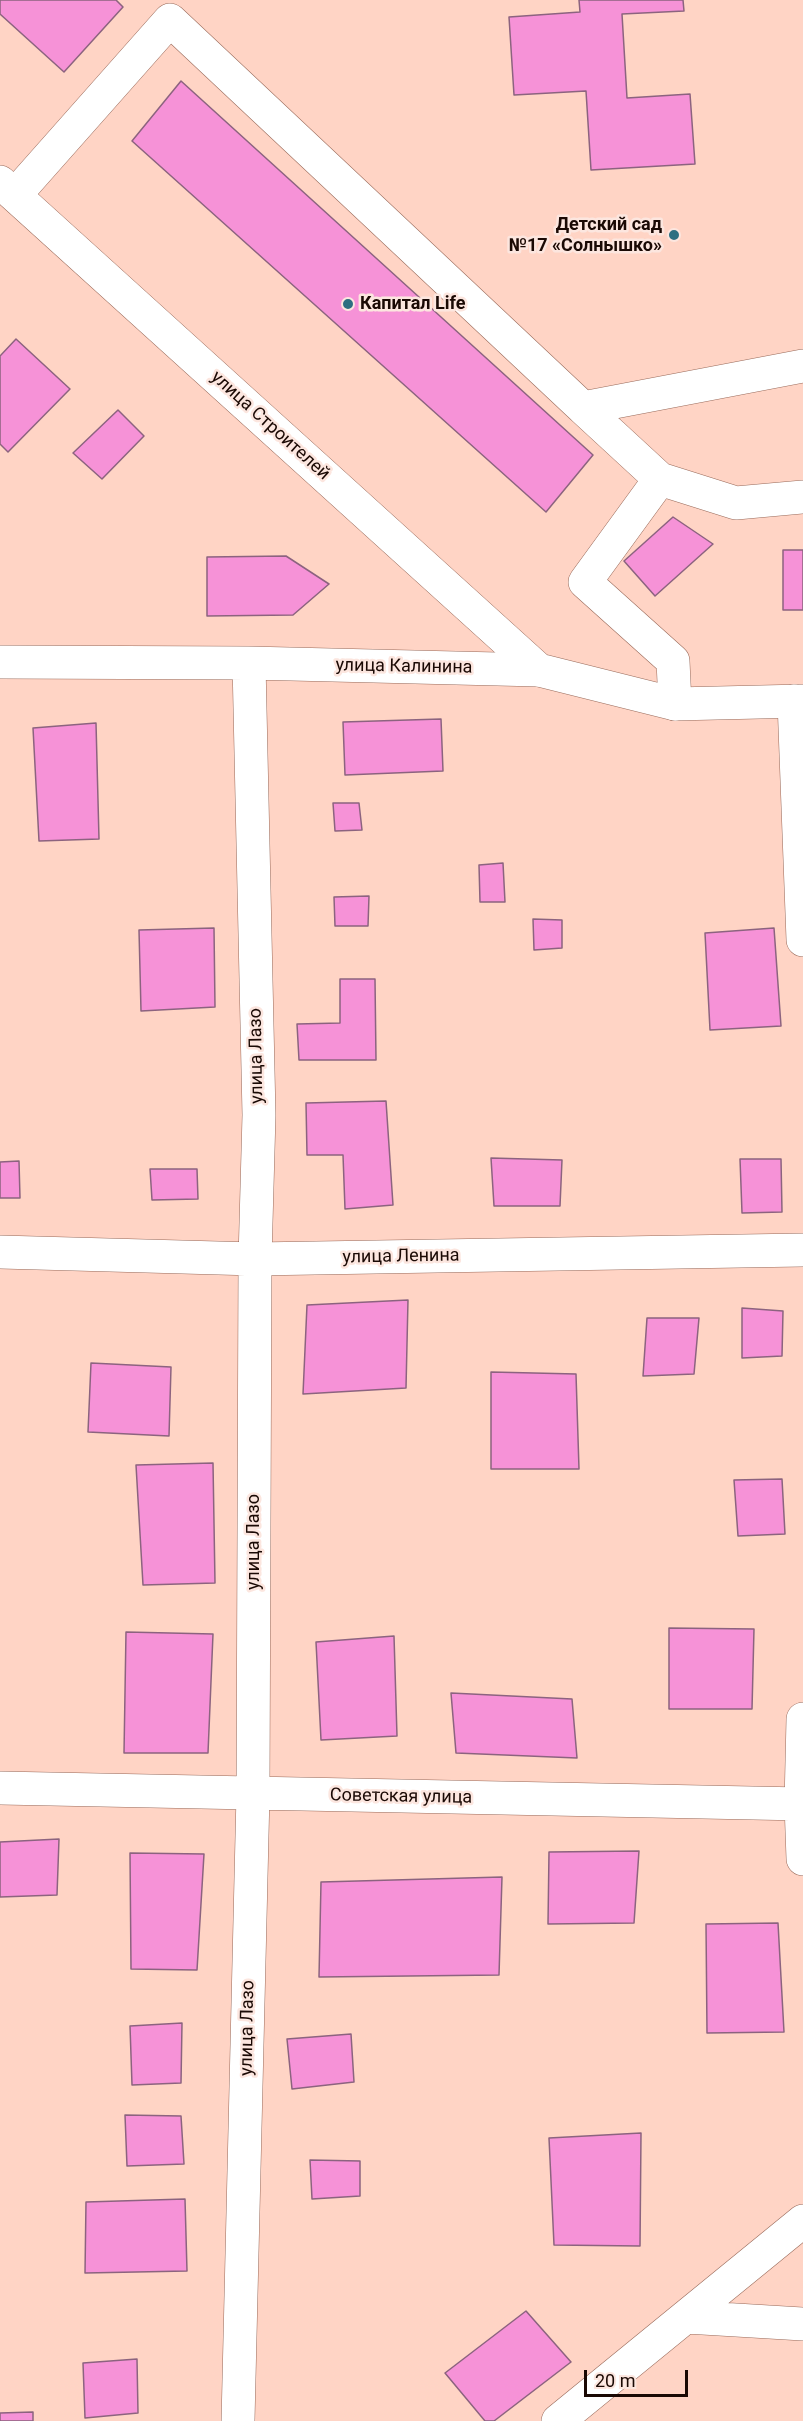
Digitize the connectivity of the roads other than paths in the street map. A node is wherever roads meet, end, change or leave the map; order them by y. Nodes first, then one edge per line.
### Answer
1 (163, 7) edge
2 (7, 188) edge
3 (803, 366) edge
4 (583, 408) junction
5 (660, 479) junction
6 (803, 497) edge
7 (0, 662) edge
8 (249, 663) junction
9 (540, 670) junction
10 (799, 701) edge
11 (675, 704) junction
12 (803, 939) edge
13 (803, 1250) edge
14 (0, 1252) edge
15 (255, 1259) junction
16 (803, 1719) edge
17 (0, 1788) edge
18 (254, 1794) junction
19 (802, 1804) edge
20 (803, 1859) edge
21 (803, 2221) edge
22 (686, 2317) junction
23 (803, 2324) edge
24 (238, 2421) edge
25 (558, 2421) edge

1 - 2 street
1 - 4 street
2 - 9 street, улица Строителей
3 - 4 street
4 - 5 street
5 - 6 street
5 - 11 street
7 - 8 street, улица Калинина
8 - 9 street, улица Калинина
8 - 15 street, улица Лазо
9 - 11 street, улица Калинина
10 - 11 street, улица Калинина
10 - 12 street
13 - 15 street, улица Ленина
14 - 15 street, улица Ленина
15 - 18 street, улица Лазо
16 - 19 street
17 - 18 street, Советская улица
18 - 19 street, Советская улица
18 - 24 street, улица Лазо
19 - 20 street
21 - 22 street
22 - 23 street
22 - 25 street

